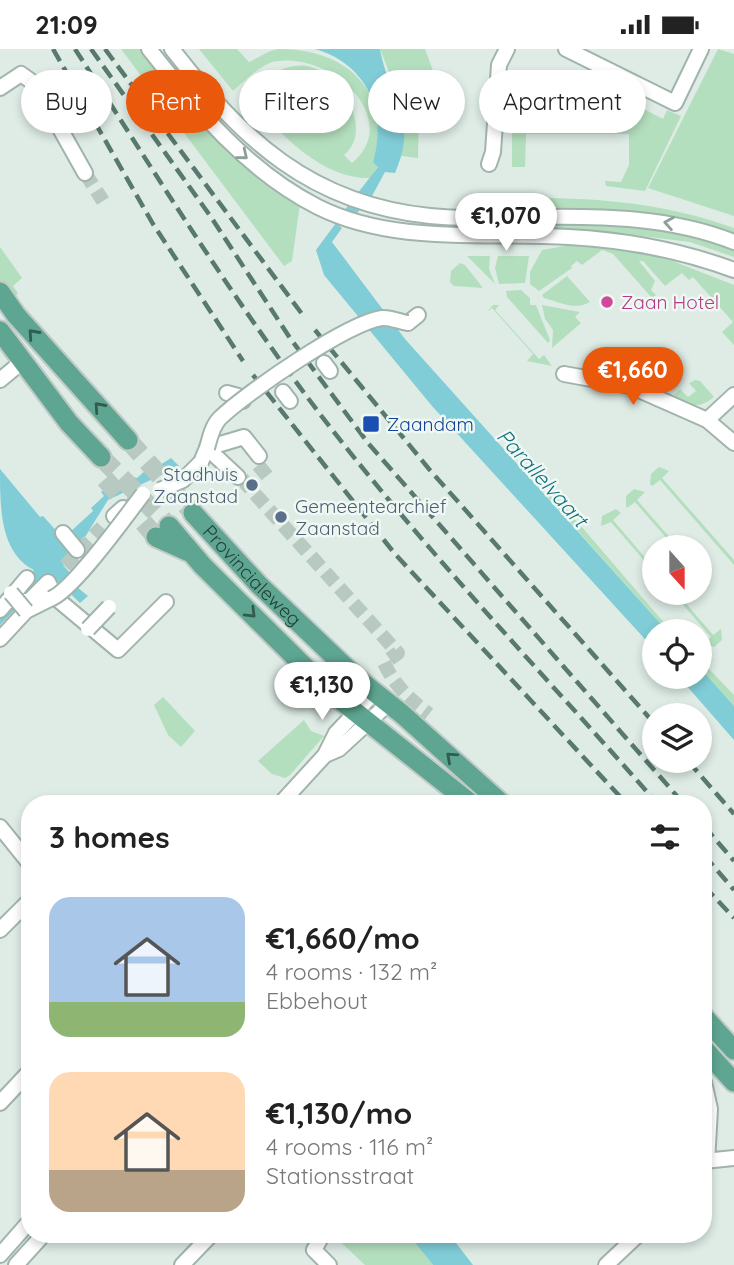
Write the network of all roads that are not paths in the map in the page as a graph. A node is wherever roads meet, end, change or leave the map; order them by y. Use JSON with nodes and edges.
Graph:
{"nodes":[{"id":1,"x":149,"y":49,"type":"edge"},
{"id":2,"x":172,"y":49,"type":"edge"},
{"id":3,"x":507,"y":49,"type":"edge"},
{"id":4,"x":566,"y":49,"type":"edge"},
{"id":5,"x":702,"y":49,"type":"edge"},
{"id":6,"x":0,"y":88,"type":"edge"},
{"id":7,"x":489,"y":164,"type":"dead end"},
{"id":8,"x":85,"y":173,"type":"tunnel mouth"},
{"id":9,"x":734,"y":242,"type":"edge"},
{"id":10,"x":731,"y":270,"type":"edge"},
{"id":11,"x":0,"y":292,"type":"edge"},
{"id":12,"x":413,"y":319,"type":"dead end"},
{"id":13,"x":0,"y":331,"type":"edge"},
{"id":14,"x":23,"y":361,"type":"junction"},
{"id":15,"x":564,"y":374,"type":"dead end"},
{"id":16,"x":0,"y":380,"type":"edge"},
{"id":17,"x":227,"y":393,"type":"dead end"},
{"id":18,"x":734,"y":395,"type":"edge"},
{"id":19,"x":243,"y":401,"type":"junction"},
{"id":20,"x":707,"y":420,"type":"junction"},
{"id":21,"x":128,"y":440,"type":"tunnel mouth"},
{"id":22,"x":734,"y":443,"type":"edge"},
{"id":23,"x":207,"y":448,"type":"junction"},
{"id":24,"x":259,"y":456,"type":"dead end"},
{"id":25,"x":98,"y":462,"type":"tunnel mouth"},
{"id":26,"x":238,"y":477,"type":"dead end"},
{"id":27,"x":193,"y":513,"type":"tunnel mouth"},
{"id":28,"x":163,"y":532,"type":"tunnel mouth"},
{"id":29,"x":63,"y":533,"type":"dead end"},
{"id":30,"x":77,"y":550,"type":"dead end"},
{"id":31,"x":27,"y":578,"type":"dead end"},
{"id":32,"x":6,"y":601,"type":"edge"},
{"id":33,"x":166,"y":602,"type":"dead end"},
{"id":34,"x":28,"y":606,"type":"junction"},
{"id":35,"x":109,"y":607,"type":"dead end"},
{"id":36,"x":88,"y":629,"type":"dead end"},
{"id":37,"x":0,"y":639,"type":"edge"},
{"id":38,"x":382,"y":697,"type":"junction"},
{"id":39,"x":361,"y":717,"type":"junction"},
{"id":40,"x":288,"y":795,"type":"edge"},
{"id":41,"x":460,"y":795,"type":"edge"},
{"id":42,"x":492,"y":795,"type":"edge"},
{"id":43,"x":0,"y":827,"type":"edge"},
{"id":44,"x":21,"y":853,"type":"edge"},
{"id":45,"x":21,"y":908,"type":"edge"},
{"id":46,"x":0,"y":930,"type":"edge"},
{"id":47,"x":712,"y":1026,"type":"edge"},
{"id":48,"x":734,"y":1050,"type":"edge"},
{"id":49,"x":712,"y":1058,"type":"edge"},
{"id":50,"x":21,"y":1081,"type":"edge"},
{"id":51,"x":734,"y":1082,"type":"edge"},
{"id":52,"x":0,"y":1103,"type":"edge"},
{"id":53,"x":734,"y":1158,"type":"edge"},
{"id":54,"x":712,"y":1160,"type":"edge"},
{"id":55,"x":21,"y":1231,"type":"edge"},
{"id":56,"x":36,"y":1243,"type":"edge"},
{"id":57,"x":203,"y":1243,"type":"edge"},
{"id":58,"x":318,"y":1243,"type":"edge"},
{"id":59,"x":629,"y":1243,"type":"edge"},
{"id":60,"x":0,"y":1255,"type":"edge"},
{"id":61,"x":16,"y":1265,"type":"edge"},
{"id":62,"x":182,"y":1265,"type":"edge"},
{"id":63,"x":329,"y":1265,"type":"edge"},
{"id":64,"x":606,"y":1265,"type":"edge"}],
"edges":[{"from":1,"to":10,"type":"street","one_way":true},
{"from":9,"to":2,"type":"street","one_way":true},
{"from":3,"to":7,"type":"street"},
{"from":4,"to":5,"type":"street"},
{"from":6,"to":8,"type":"street"},
{"from":21,"to":11,"type":"main road","one_way":true},
{"from":12,"to":19,"type":"street","bridge":true},
{"from":13,"to":14,"type":"main road"},
{"from":14,"to":16,"type":"street"},
{"from":14,"to":25,"type":"main road"},
{"from":15,"to":20,"type":"street"},
{"from":17,"to":19,"type":"street"},
{"from":18,"to":20,"type":"street"},
{"from":19,"to":23,"type":"street","bridge":true},
{"from":20,"to":22,"type":"street"},
{"from":23,"to":24,"type":"street"},
{"from":23,"to":26,"type":"street"},
{"from":23,"to":34,"type":"street","bridge":true},
{"from":27,"to":38,"type":"main road","name":"Provincialeweg"},
{"from":28,"to":39,"type":"main road","name":"Provincialeweg","one_way":true},
{"from":29,"to":30,"type":"street"},
{"from":31,"to":32,"type":"street"},
{"from":32,"to":34,"type":"street","bridge":true},
{"from":33,"to":34,"type":"street"},
{"from":34,"to":37,"type":"street"},
{"from":35,"to":36,"type":"street","bridge":true},
{"from":38,"to":39,"type":"street"},
{"from":42,"to":38,"type":"main road","name":"Provincialeweg","one_way":true},
{"from":39,"to":40,"type":"street"},
{"from":39,"to":41,"type":"main road","name":"Provincialeweg"},
{"from":43,"to":44,"type":"street"},
{"from":45,"to":46,"type":"street"},
{"from":47,"to":48,"type":"main road"},
{"from":49,"to":51,"type":"main road"},
{"from":50,"to":52,"type":"street"},
{"from":53,"to":54,"type":"street"},
{"from":55,"to":60,"type":"street"},
{"from":56,"to":61,"type":"street"},
{"from":57,"to":62,"type":"street"},
{"from":58,"to":63,"type":"street"},
{"from":59,"to":64,"type":"street"}]}
